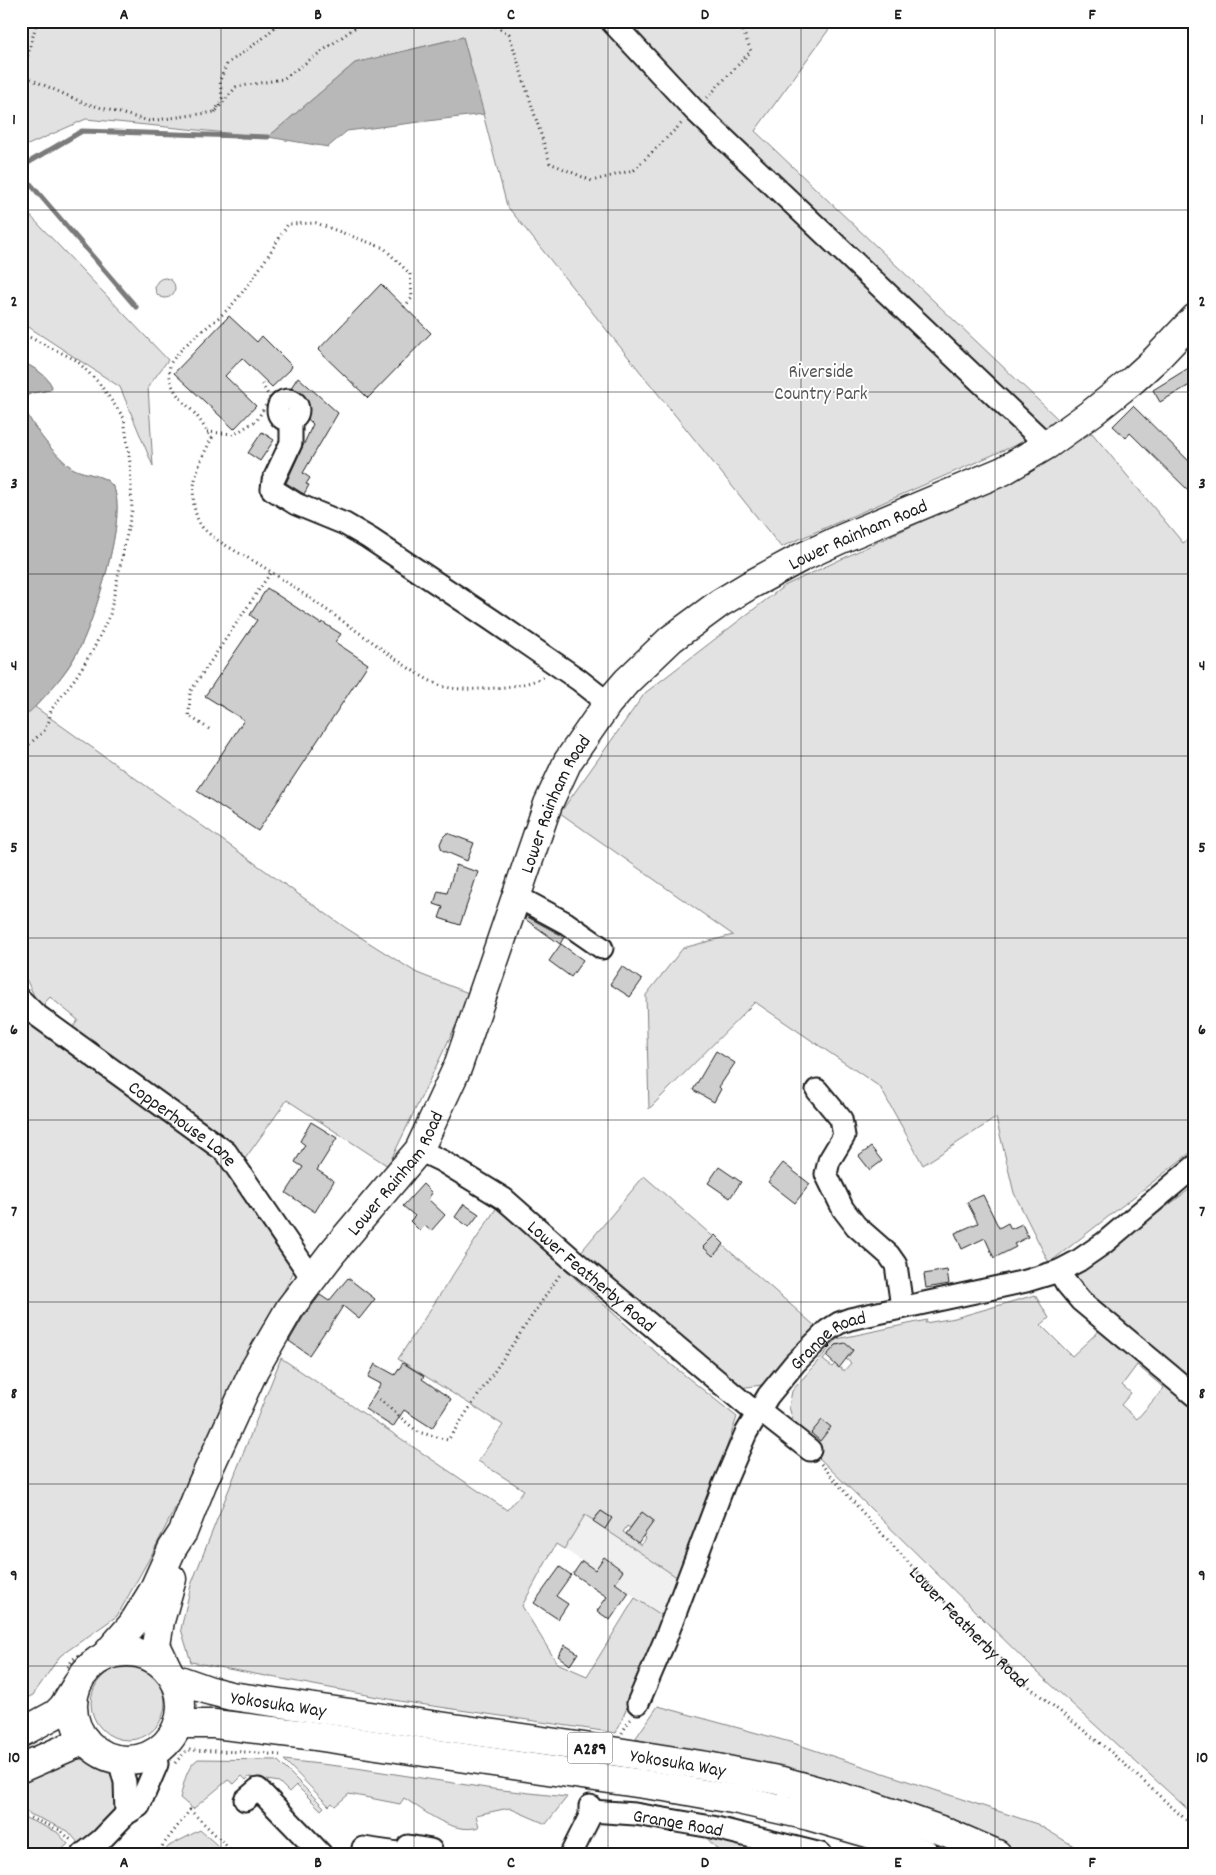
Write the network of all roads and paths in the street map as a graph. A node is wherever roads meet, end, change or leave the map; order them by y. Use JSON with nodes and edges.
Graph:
{"nodes":[{"id":1,"x":37,"y":21,"type":"edge"},
{"id":2,"x":282,"y":21,"type":"edge"},
{"id":3,"x":373,"y":21,"type":"edge"},
{"id":4,"x":487,"y":21,"type":"edge"},
{"id":5,"x":738,"y":21,"type":"edge"},
{"id":6,"x":612,"y":22,"type":"edge"},
{"id":7,"x":21,"y":78,"type":"edge"},
{"id":8,"x":695,"y":111,"type":"junction"},
{"id":9,"x":215,"y":112,"type":"junction"},
{"id":10,"x":404,"y":307,"type":"dead end"},
{"id":11,"x":1194,"y":320,"type":"edge"},
{"id":12,"x":21,"y":333,"type":"edge"},
{"id":13,"x":262,"y":384,"type":"dead end"},
{"id":14,"x":291,"y":420,"type":"dead end"},
{"id":15,"x":206,"y":432,"type":"junction"},
{"id":16,"x":1047,"y":445,"type":"junction"},
{"id":17,"x":271,"y":572,"type":"junction"},
{"id":18,"x":558,"y":666,"type":"junction"},
{"id":19,"x":608,"y":703,"type":"junction"},
{"id":20,"x":209,"y":729,"type":"dead end"},
{"id":21,"x":21,"y":755,"type":"edge"},
{"id":22,"x":516,"y":896,"type":"junction"},
{"id":23,"x":602,"y":948,"type":"dead end"},
{"id":24,"x":21,"y":1000,"type":"edge"},
{"id":25,"x":817,"y":1090,"type":"dead end"},
{"id":26,"x":419,"y":1150,"type":"junction"},
{"id":27,"x":1195,"y":1166,"type":"edge"},
{"id":28,"x":572,"y":1258,"type":"junction"},
{"id":29,"x":1059,"y":1271,"type":"junction"},
{"id":30,"x":312,"y":1278,"type":"junction"},
{"id":31,"x":902,"y":1307,"type":"junction"},
{"id":32,"x":1195,"y":1396,"type":"edge"},
{"id":33,"x":379,"y":1399,"type":"dead end"},
{"id":34,"x":758,"y":1412,"type":"junction"},
{"id":35,"x":810,"y":1450,"type":"joint"},
{"id":36,"x":183,"y":1532,"type":"junction"},
{"id":37,"x":104,"y":1657,"type":"junction"},
{"id":38,"x":171,"y":1674,"type":"junction"},
{"id":39,"x":76,"y":1686,"type":"junction"},
{"id":40,"x":638,"y":1703,"type":"joint"},
{"id":41,"x":178,"y":1724,"type":"junction"},
{"id":42,"x":21,"y":1733,"type":"edge"},
{"id":43,"x":85,"y":1740,"type":"junction"},
{"id":44,"x":612,"y":1751,"type":"junction"},
{"id":45,"x":155,"y":1752,"type":"junction"},
{"id":46,"x":119,"y":1760,"type":"junction"},
{"id":47,"x":21,"y":1768,"type":"edge"},
{"id":48,"x":245,"y":1800,"type":"dead end"},
{"id":49,"x":21,"y":1814,"type":"edge"},
{"id":50,"x":126,"y":1814,"type":"junction"},
{"id":51,"x":1195,"y":1828,"type":"edge"},
{"id":52,"x":365,"y":1846,"type":"edge"},
{"id":53,"x":76,"y":1850,"type":"edge"},
{"id":54,"x":431,"y":1850,"type":"dead end"},
{"id":55,"x":157,"y":1854,"type":"edge"},
{"id":56,"x":235,"y":1854,"type":"edge"},
{"id":57,"x":321,"y":1854,"type":"edge"},
{"id":58,"x":572,"y":1854,"type":"edge"},
{"id":59,"x":821,"y":1854,"type":"edge"},
{"id":60,"x":924,"y":1854,"type":"edge"},
{"id":61,"x":997,"y":1854,"type":"edge"}],
"edges":[{"from":1,"to":7,"type":"path"},
{"from":2,"to":9,"type":"path"},
{"from":3,"to":9,"type":"path"},
{"from":4,"to":8,"type":"path"},
{"from":5,"to":8,"type":"path"},
{"from":6,"to":8,"type":"street"},
{"from":7,"to":9,"type":"path"},
{"from":8,"to":16,"type":"street"},
{"from":10,"to":15,"type":"path"},
{"from":11,"to":16,"type":"main road","name":"Lower Rainham Road"},
{"from":12,"to":21,"type":"path"},
{"from":13,"to":15,"type":"path"},
{"from":14,"to":18,"type":"street"},
{"from":15,"to":17,"type":"path"},
{"from":16,"to":19,"type":"main road","name":"Lower Rainham Road"},
{"from":17,"to":18,"type":"path"},
{"from":17,"to":20,"type":"path"},
{"from":18,"to":19,"type":"street"},
{"from":19,"to":22,"type":"main road","name":"Lower Rainham Road"},
{"from":22,"to":23,"type":"street"},
{"from":22,"to":26,"type":"main road","name":"Lower Rainham Road"},
{"from":24,"to":30,"type":"street","name":"Copperhouse Lane"},
{"from":25,"to":31,"type":"street"},
{"from":26,"to":28,"type":"street","name":"Lower Featherby Road"},
{"from":26,"to":30,"type":"main road","name":"Lower Rainham Road"},
{"from":27,"to":29,"type":"street","name":"Grange Road"},
{"from":28,"to":33,"type":"path"},
{"from":28,"to":34,"type":"street","name":"Lower Featherby Road"},
{"from":29,"to":31,"type":"street","name":"Grange Road"},
{"from":29,"to":32,"type":"street"},
{"from":30,"to":36,"type":"main road","name":"Lower Rainham Road"},
{"from":31,"to":34,"type":"street","name":"Grange Road"},
{"from":34,"to":35,"type":"street","name":"Lower Featherby Road"},
{"from":34,"to":40,"type":"street","name":"Grange Road"},
{"from":35,"to":51,"type":"path","name":"Lower Featherby Road"},
{"from":36,"to":37,"type":"main road","name":"Lower Rainham Road"},
{"from":36,"to":38,"type":"main road","name":"Lower Rainham Road"},
{"from":37,"to":38,"type":"main road"},
{"from":37,"to":39,"type":"main road"},
{"from":38,"to":41,"type":"main road"},
{"from":38,"to":44,"type":"main road","name":"Yokosuka Way","number":"A289"},
{"from":39,"to":42,"type":"main road"},
{"from":39,"to":43,"type":"main road"},
{"from":40,"to":44,"type":"path"},
{"from":41,"to":45,"type":"main road"},
{"from":41,"to":60,"type":"main road","name":"Yokosuka Way","number":"A289"},
{"from":43,"to":46,"type":"main road"},
{"from":43,"to":47,"type":"main road"},
{"from":44,"to":61,"type":"main road","name":"Yokosuka Way","number":"A289"},
{"from":45,"to":46,"type":"main road"},
{"from":45,"to":50,"type":"street"},
{"from":46,"to":50,"type":"street"},
{"from":48,"to":57,"type":"street"},
{"from":49,"to":53,"type":"path"},
{"from":50,"to":53,"type":"street"},
{"from":52,"to":54,"type":"street"},
{"from":55,"to":56,"type":"path"},
{"from":58,"to":59,"type":"street","name":"Grange Road"}]}
